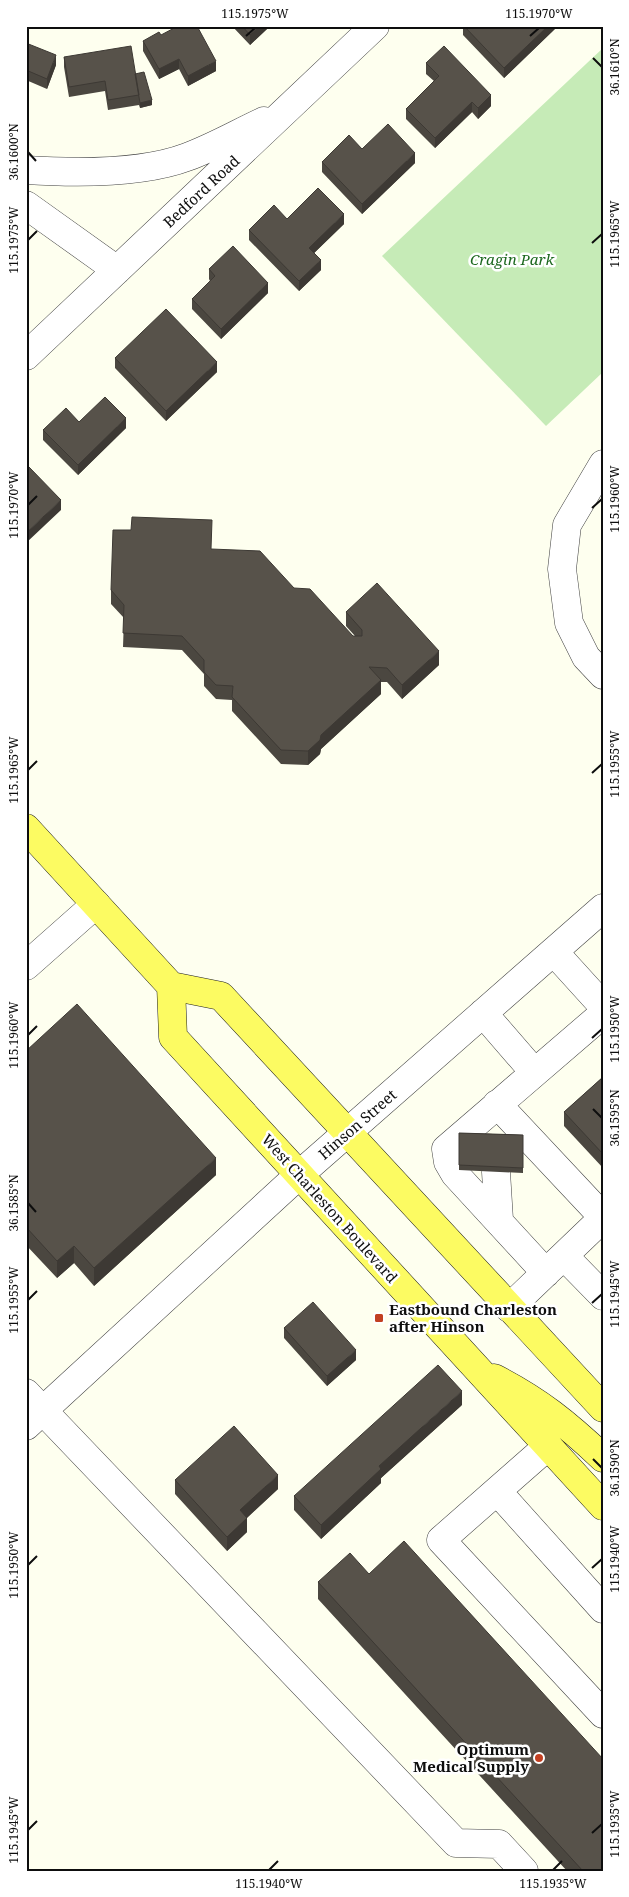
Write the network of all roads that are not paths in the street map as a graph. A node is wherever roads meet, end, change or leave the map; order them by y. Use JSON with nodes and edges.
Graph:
{"nodes":[{"id":1,"x":375,"y":26,"type":"edge"},
{"id":2,"x":288,"y":110,"type":"junction"},
{"id":3,"x":26,"y":170,"type":"edge"},
{"id":4,"x":26,"y":206,"type":"edge"},
{"id":5,"x":117,"y":270,"type":"junction"},
{"id":6,"x":26,"y":356,"type":"edge"},
{"id":7,"x":603,"y":464,"type":"edge"},
{"id":8,"x":603,"y":675,"type":"edge"},
{"id":9,"x":26,"y":828,"type":"edge"},
{"id":10,"x":96,"y":904,"type":"junction"},
{"id":11,"x":603,"y":908,"type":"edge"},
{"id":12,"x":554,"y":952,"type":"junction"},
{"id":13,"x":26,"y":966,"type":"edge"},
{"id":14,"x":171,"y":986,"type":"junction"},
{"id":15,"x":603,"y":1006,"type":"edge"},
{"id":16,"x":483,"y":1013,"type":"junction"},
{"id":17,"x":603,"y":1014,"type":"edge"},
{"id":18,"x":534,"y":1072,"type":"junction"},
{"id":19,"x":490,"y":1121,"type":"junction"},
{"id":20,"x":348,"y":1132,"type":"junction"},
{"id":21,"x":496,"y":1172,"type":"edge"},
{"id":22,"x":300,"y":1174,"type":"junction"},
{"id":23,"x":603,"y":1218,"type":"edge"},
{"id":24,"x":499,"y":1220,"type":"junction"},
{"id":25,"x":555,"y":1264,"type":"junction"},
{"id":26,"x":603,"y":1296,"type":"edge"},
{"id":27,"x":509,"y":1308,"type":"junction"},
{"id":28,"x":478,"y":1369,"type":"junction"},
{"id":29,"x":599,"y":1399,"type":"edge"},
{"id":30,"x":32,"y":1409,"type":"edge"},
{"id":31,"x":548,"y":1446,"type":"junction"},
{"id":32,"x":603,"y":1458,"type":"edge"},
{"id":33,"x":497,"y":1491,"type":"junction"},
{"id":34,"x":603,"y":1506,"type":"edge"},
{"id":35,"x":603,"y":1609,"type":"edge"},
{"id":36,"x":603,"y":1714,"type":"edge"},
{"id":37,"x":524,"y":1871,"type":"edge"}],
"edges":[{"from":1,"to":2,"type":"street","name":"Bedford Road"},
{"from":2,"to":3,"type":"street"},
{"from":2,"to":5,"type":"street","name":"Bedford Road"},
{"from":4,"to":5,"type":"street"},
{"from":5,"to":6,"type":"street","name":"Bedford Road"},
{"from":7,"to":8,"type":"street"},
{"from":9,"to":10,"type":"main road"},
{"from":10,"to":13,"type":"street"},
{"from":10,"to":14,"type":"main road"},
{"from":11,"to":12,"type":"street","name":"Hinson Street"},
{"from":12,"to":15,"type":"street"},
{"from":12,"to":16,"type":"street","name":"Hinson Street"},
{"from":14,"to":20,"type":"main road"},
{"from":14,"to":22,"type":"main road","name":"West Charleston Boulevard"},
{"from":16,"to":18,"type":"street"},
{"from":16,"to":20,"type":"street","name":"Hinson Street"},
{"from":17,"to":18,"type":"street"},
{"from":18,"to":19,"type":"street"},
{"from":19,"to":23,"type":"street"},
{"from":19,"to":24,"type":"street"},
{"from":20,"to":22,"type":"street","name":"Hinson Street"},
{"from":20,"to":27,"type":"main road"},
{"from":21,"to":24,"type":"street"},
{"from":22,"to":28,"type":"main road","name":"West Charleston Boulevard"},
{"from":22,"to":30,"type":"street","name":"Hinson Street"},
{"from":23,"to":25,"type":"street"},
{"from":24,"to":25,"type":"street"},
{"from":25,"to":26,"type":"street"},
{"from":25,"to":27,"type":"street"},
{"from":27,"to":29,"type":"main road"},
{"from":28,"to":31,"type":"main road","name":"West Charleston Boulevard"},
{"from":28,"to":32,"type":"main road"},
{"from":30,"to":37,"type":"street"},
{"from":31,"to":33,"type":"street"},
{"from":31,"to":34,"type":"main road","name":"West Charleston Boulevard"},
{"from":33,"to":35,"type":"street"},
{"from":33,"to":36,"type":"street"}]}
